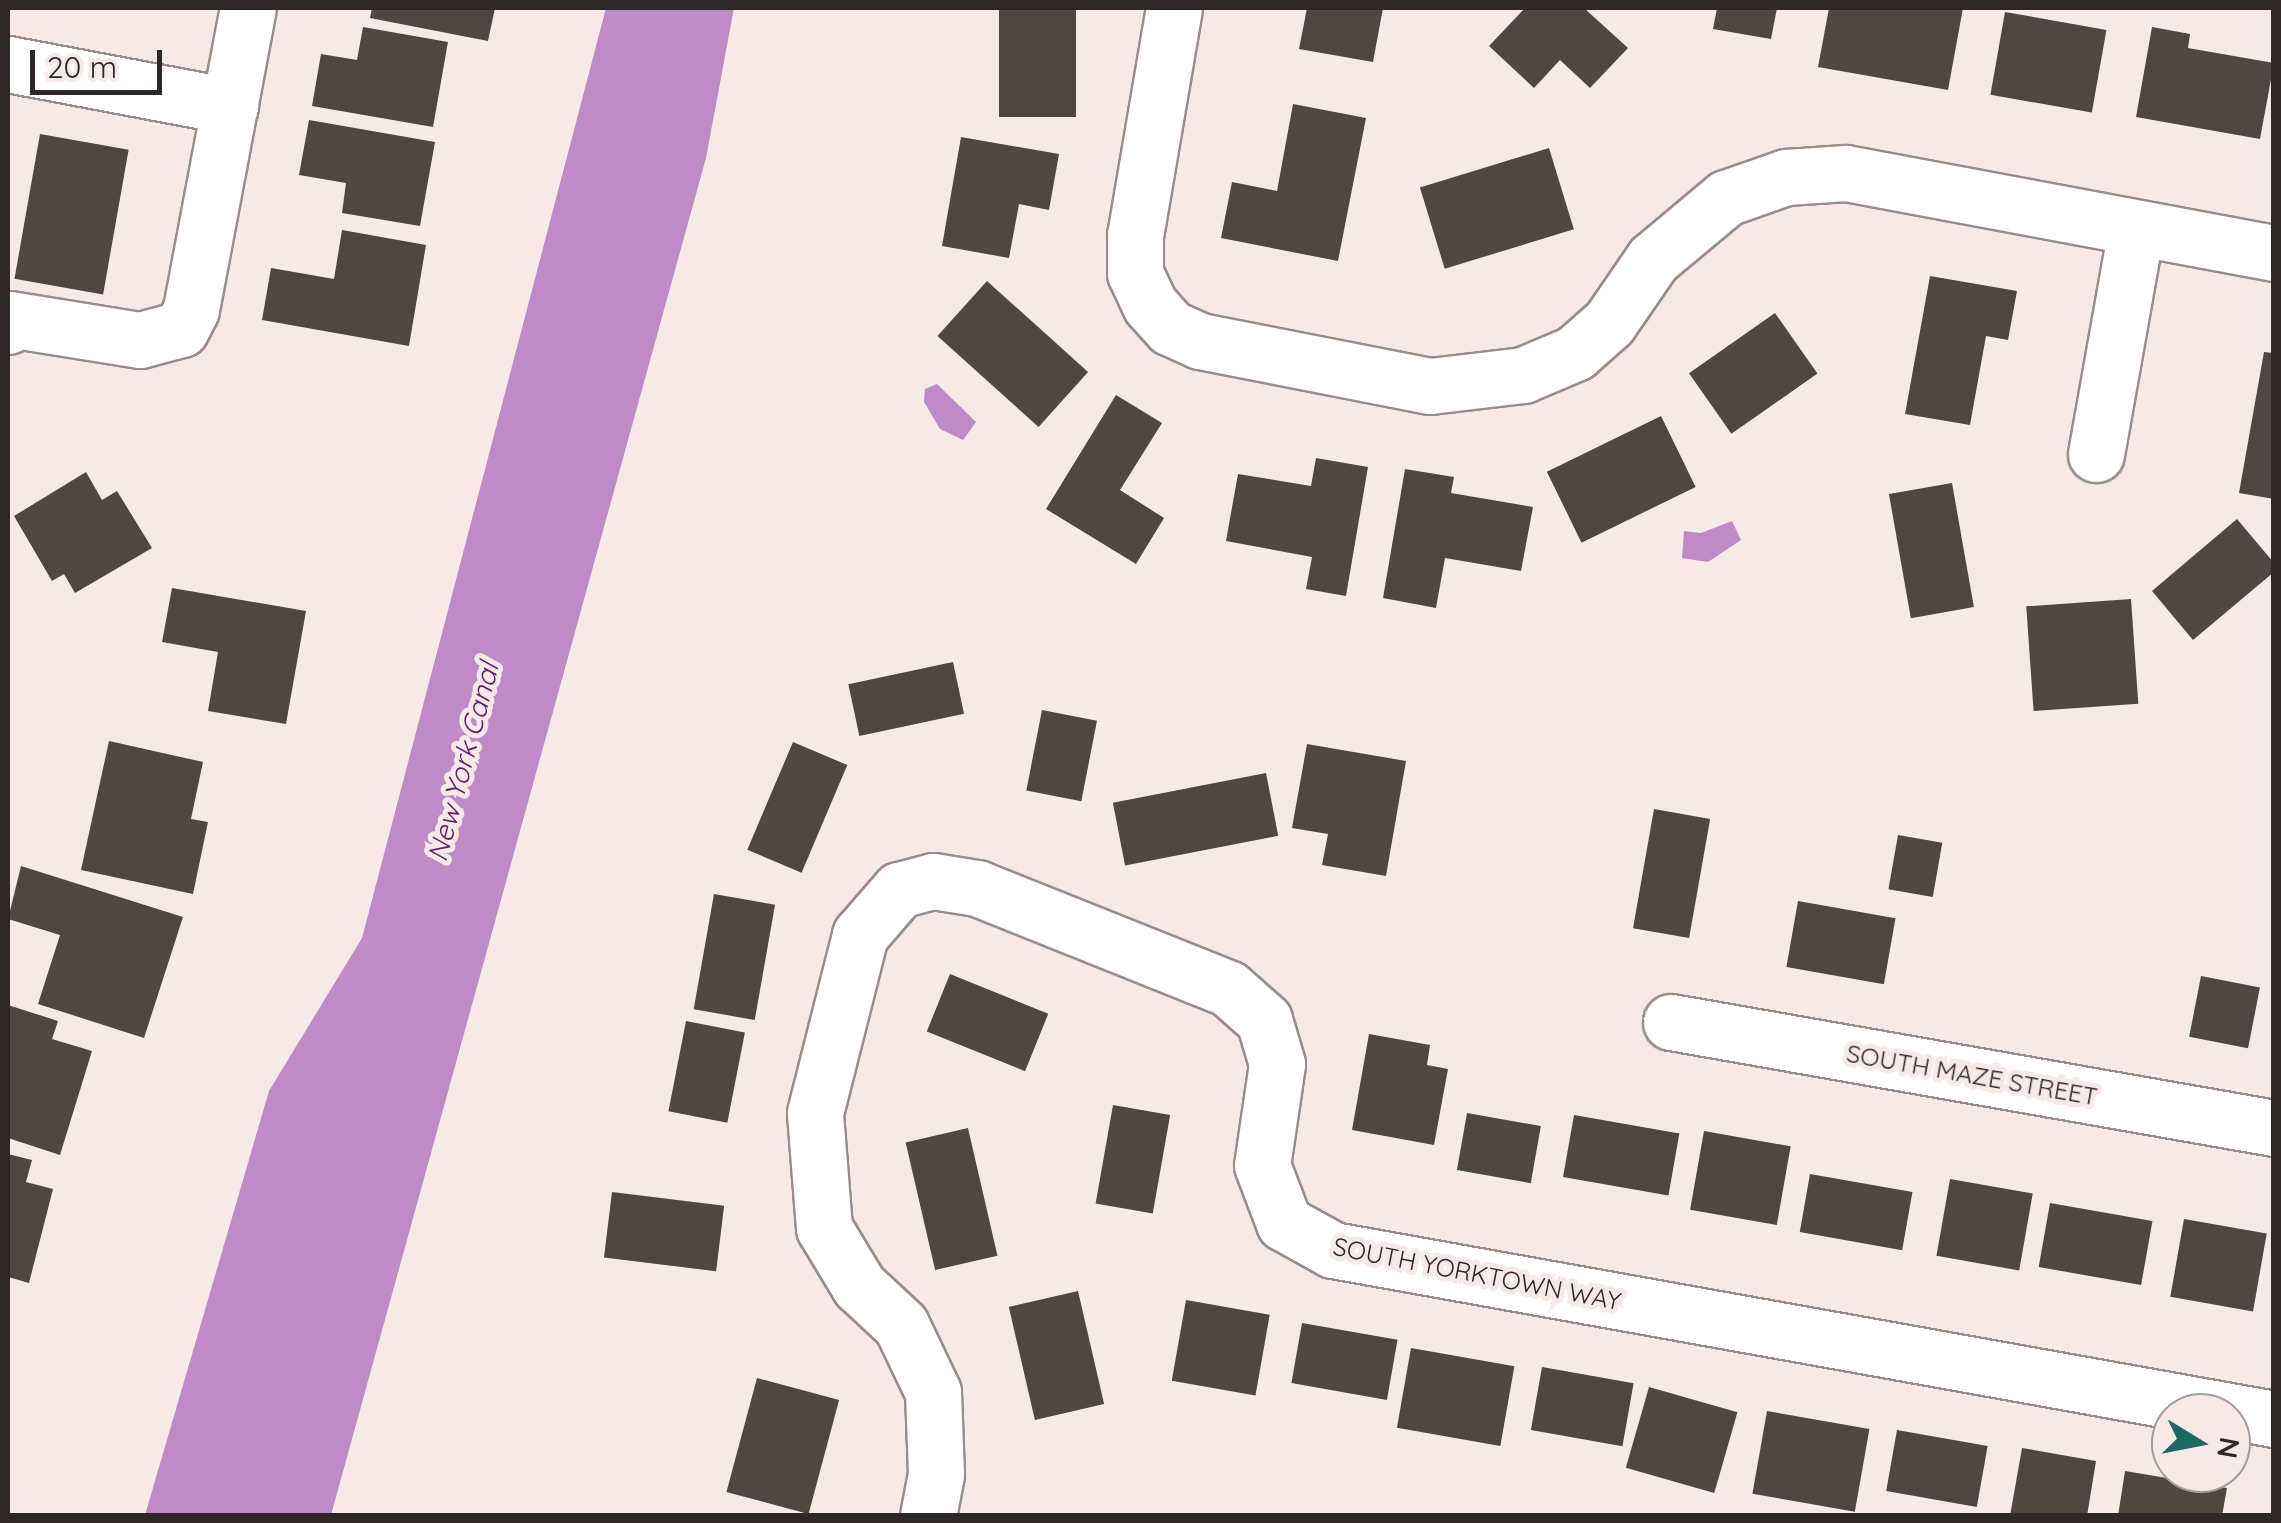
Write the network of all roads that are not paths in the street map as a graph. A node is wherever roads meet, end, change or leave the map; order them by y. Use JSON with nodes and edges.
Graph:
{"nodes":[{"id":1,"x":248,"y":8,"type":"edge"},
{"id":2,"x":1174,"y":8,"type":"edge"},
{"id":3,"x":8,"y":64,"type":"edge"},
{"id":4,"x":230,"y":106,"type":"junction"},
{"id":5,"x":2136,"y":230,"type":"junction"},
{"id":6,"x":2274,"y":253,"type":"edge"},
{"id":7,"x":8,"y":326,"type":"edge"},
{"id":8,"x":2096,"y":454,"type":"dead end"},
{"id":9,"x":1671,"y":1022,"type":"dead end"},
{"id":10,"x":2274,"y":1128,"type":"edge"},
{"id":11,"x":2274,"y":1419,"type":"edge"},
{"id":12,"x":928,"y":1516,"type":"edge"}],
"edges":[{"from":1,"to":4,"type":"street"},
{"from":2,"to":5,"type":"street"},
{"from":3,"to":4,"type":"street"},
{"from":4,"to":7,"type":"street"},
{"from":5,"to":6,"type":"street"},
{"from":5,"to":8,"type":"street"},
{"from":9,"to":10,"type":"street","name":"SOUTH MAZE STREET"},
{"from":11,"to":12,"type":"street","name":"SOUTH YORKTOWN WAY"}]}
